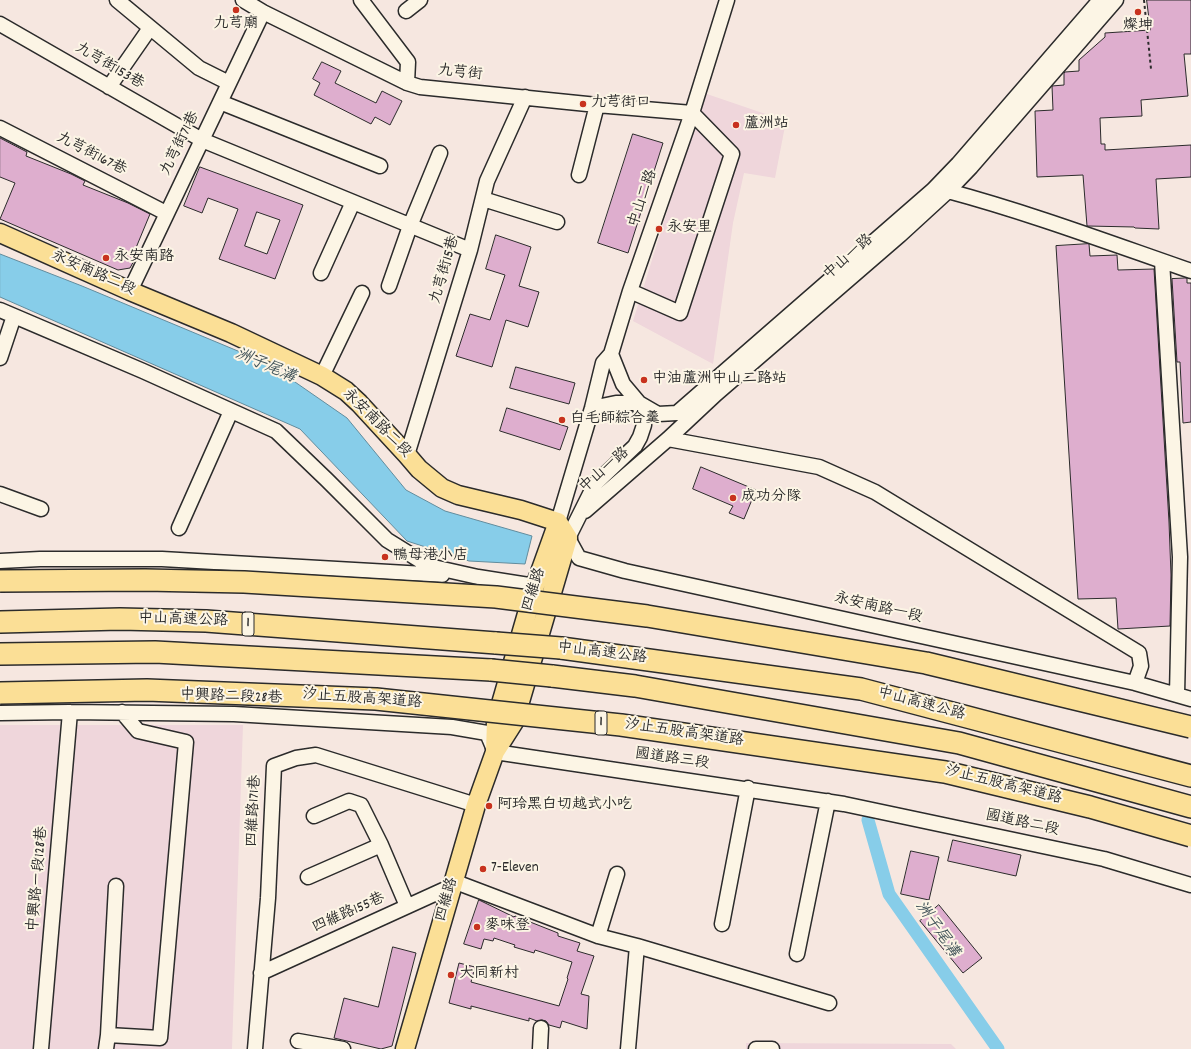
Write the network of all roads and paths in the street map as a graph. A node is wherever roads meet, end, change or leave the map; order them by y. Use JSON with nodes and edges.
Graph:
{"nodes":[{"id":1,"x":117,"y":0,"type":"edge"},
{"id":2,"x":243,"y":0,"type":"edge"},
{"id":3,"x":361,"y":0,"type":"edge"},
{"id":4,"x":420,"y":0,"type":"edge"},
{"id":5,"x":727,"y":0,"type":"edge"},
{"id":6,"x":1100,"y":0,"type":"edge"},
{"id":7,"x":1116,"y":0,"type":"edge"},
{"id":8,"x":1144,"y":0,"type":"edge"},
{"id":9,"x":406,"y":11,"type":"dead end"},
{"id":10,"x":263,"y":12,"type":"junction"},
{"id":11,"x":0,"y":24,"type":"edge"},
{"id":12,"x":150,"y":28,"type":"junction"},
{"id":13,"x":1151,"y":69,"type":"dead end"},
{"id":14,"x":229,"y":83,"type":"junction"},
{"id":15,"x":407,"y":83,"type":"junction"},
{"id":16,"x":109,"y":87,"type":"junction"},
{"id":17,"x":525,"y":98,"type":"junction"},
{"id":18,"x":220,"y":102,"type":"junction"},
{"id":19,"x":597,"y":105,"type":"junction"},
{"id":20,"x":692,"y":113,"type":"junction"},
{"id":21,"x":0,"y":128,"type":"edge"},
{"id":22,"x":202,"y":140,"type":"junction"},
{"id":23,"x":440,"y":153,"type":"dead end"},
{"id":24,"x":380,"y":166,"type":"dead end"},
{"id":25,"x":578,"y":175,"type":"dead end"},
{"id":26,"x":948,"y":191,"type":"junction"},
{"id":27,"x":483,"y":199,"type":"junction"},
{"id":28,"x":354,"y":202,"type":"junction"},
{"id":29,"x":166,"y":213,"type":"junction"},
{"id":30,"x":557,"y":222,"type":"dead end"},
{"id":31,"x":410,"y":226,"type":"junction"},
{"id":32,"x":0,"y":234,"type":"edge"},
{"id":33,"x":470,"y":250,"type":"junction"},
{"id":34,"x":1162,"y":261,"type":"junction"},
{"id":35,"x":1191,"y":271,"type":"edge"},
{"id":36,"x":321,"y":273,"type":"dead end"},
{"id":37,"x":389,"y":286,"type":"dead end"},
{"id":38,"x":130,"y":291,"type":"junction"},
{"id":39,"x":630,"y":291,"type":"junction"},
{"id":40,"x":362,"y":293,"type":"dead end"},
{"id":41,"x":0,"y":310,"type":"edge"},
{"id":42,"x":14,"y":316,"type":"junction"},
{"id":43,"x":611,"y":354,"type":"junction"},
{"id":44,"x":0,"y":358,"type":"edge"},
{"id":45,"x":322,"y":376,"type":"junction"},
{"id":46,"x":639,"y":403,"type":"junction"},
{"id":47,"x":592,"y":408,"type":"junction"},
{"id":48,"x":231,"y":411,"type":"junction"},
{"id":49,"x":668,"y":439,"type":"junction"},
{"id":50,"x":408,"y":454,"type":"junction"},
{"id":51,"x":0,"y":494,"type":"edge"},
{"id":52,"x":41,"y":509,"type":"dead end"},
{"id":53,"x":578,"y":516,"type":"junction"},
{"id":54,"x":558,"y":522,"type":"junction"},
{"id":55,"x":180,"y":528,"type":"dead end"},
{"id":56,"x":568,"y":538,"type":"junction"},
{"id":57,"x":0,"y":561,"type":"edge"},
{"id":58,"x":478,"y":577,"type":"junction"},
{"id":59,"x":0,"y":581,"type":"edge"},
{"id":60,"x":535,"y":586,"type":"junction"},
{"id":61,"x":0,"y":622,"type":"edge"},
{"id":62,"x":0,"y":654,"type":"edge"},
{"id":63,"x":1135,"y":683,"type":"junction"},
{"id":64,"x":0,"y":693,"type":"edge"},
{"id":65,"x":1177,"y":694,"type":"junction"},
{"id":66,"x":1191,"y":699,"type":"edge"},
{"id":67,"x":70,"y":712,"type":"junction"},
{"id":68,"x":122,"y":712,"type":"junction"},
{"id":69,"x":0,"y":713,"type":"edge"},
{"id":70,"x":1191,"y":727,"type":"edge"},
{"id":71,"x":495,"y":752,"type":"junction"},
{"id":72,"x":1191,"y":776,"type":"edge"},
{"id":73,"x":748,"y":788,"type":"junction"},
{"id":74,"x":828,"y":801,"type":"junction"},
{"id":75,"x":844,"y":804,"type":"joint"},
{"id":76,"x":476,"y":805,"type":"junction"},
{"id":77,"x":1191,"y":807,"type":"edge"},
{"id":78,"x":314,"y":816,"type":"dead end"},
{"id":79,"x":1191,"y":836,"type":"edge"},
{"id":80,"x":381,"y":845,"type":"junction"},
{"id":81,"x":617,"y":874,"type":"dead end"},
{"id":82,"x":308,"y":877,"type":"dead end"},
{"id":83,"x":453,"y":884,"type":"junction"},
{"id":84,"x":1191,"y":885,"type":"edge"},
{"id":85,"x":116,"y":886,"type":"dead end"},
{"id":86,"x":407,"y":906,"type":"junction"},
{"id":87,"x":722,"y":924,"type":"dead end"},
{"id":88,"x":598,"y":936,"type":"junction"},
{"id":89,"x":637,"y":946,"type":"junction"},
{"id":90,"x":797,"y":954,"type":"dead end"},
{"id":91,"x":262,"y":973,"type":"junction"},
{"id":92,"x":829,"y":1003,"type":"dead end"},
{"id":93,"x":541,"y":1028,"type":"dead end"},
{"id":94,"x":298,"y":1041,"type":"dead end"},
{"id":95,"x":107,"y":1042,"type":"edge"},
{"id":96,"x":41,"y":1049,"type":"edge"},
{"id":97,"x":255,"y":1049,"type":"edge"},
{"id":98,"x":343,"y":1049,"type":"edge"},
{"id":99,"x":405,"y":1049,"type":"edge"},
{"id":100,"x":540,"y":1049,"type":"edge"},
{"id":101,"x":628,"y":1049,"type":"edge"},
{"id":102,"x":756,"y":1049,"type":"edge"},
{"id":103,"x":772,"y":1049,"type":"edge"}],
"edges":[{"from":1,"to":12,"type":"street"},
{"from":2,"to":10,"type":"street","name":"九芎街"},
{"from":3,"to":15,"type":"street"},
{"from":4,"to":9,"type":"street"},
{"from":5,"to":20,"type":"street","name":"中山二路"},
{"from":6,"to":46,"type":"street","name":"中山一路"},
{"from":7,"to":26,"type":"street","name":"中山一路"},
{"from":8,"to":13,"type":"path"},
{"from":10,"to":14,"type":"street","name":"九芎街71巷"},
{"from":10,"to":15,"type":"street","name":"九芎街"},
{"from":11,"to":16,"type":"street","name":"九芎街153巷"},
{"from":12,"to":14,"type":"street"},
{"from":12,"to":16,"type":"street"},
{"from":14,"to":18,"type":"street","name":"九芎街71巷"},
{"from":15,"to":17,"type":"street","name":"九芎街"},
{"from":16,"to":22,"type":"street","name":"九芎街153巷"},
{"from":17,"to":19,"type":"street","name":"九芎街"},
{"from":17,"to":27,"type":"street","name":"九芎街15巷"},
{"from":18,"to":22,"type":"street","name":"九芎街71巷"},
{"from":18,"to":24,"type":"street"},
{"from":19,"to":20,"type":"street","name":"九芎街"},
{"from":19,"to":25,"type":"street"},
{"from":20,"to":39,"type":"street","name":"中山二路"},
{"from":20,"to":39,"type":"street"},
{"from":21,"to":29,"type":"street","name":"九芎街167巷"},
{"from":22,"to":28,"type":"street","name":"九芎街153巷"},
{"from":22,"to":29,"type":"street","name":"九芎街71巷"},
{"from":23,"to":31,"type":"street"},
{"from":26,"to":34,"type":"street"},
{"from":26,"to":49,"type":"street","name":"中山一路"},
{"from":27,"to":30,"type":"street"},
{"from":27,"to":33,"type":"street","name":"九芎街15巷"},
{"from":28,"to":31,"type":"street","name":"九芎街153巷"},
{"from":28,"to":36,"type":"street"},
{"from":29,"to":38,"type":"street","name":"九芎街71巷"},
{"from":31,"to":33,"type":"street","name":"九芎街153巷"},
{"from":31,"to":37,"type":"street"},
{"from":32,"to":38,"type":"main road","name":"永安南路二段"},
{"from":33,"to":50,"type":"street","name":"九芎街15巷"},
{"from":34,"to":35,"type":"street"},
{"from":34,"to":65,"type":"street"},
{"from":38,"to":45,"type":"main road","name":"永安南路二段"},
{"from":39,"to":43,"type":"street","name":"中山二路"},
{"from":40,"to":45,"type":"street"},
{"from":41,"to":42,"type":"street"},
{"from":42,"to":44,"type":"street"},
{"from":42,"to":48,"type":"street"},
{"from":43,"to":46,"type":"street","name":"中山一路"},
{"from":43,"to":47,"type":"street","name":"中山二路"},
{"from":45,"to":50,"type":"main road","name":"永安南路二段"},
{"from":46,"to":47,"type":"street"},
{"from":46,"to":53,"type":"street","name":"中山一路"},
{"from":47,"to":54,"type":"street","name":"中山二路"},
{"from":48,"to":55,"type":"street"},
{"from":48,"to":58,"type":"street"},
{"from":49,"to":53,"type":"street","name":"中山一路"},
{"from":49,"to":63,"type":"street"},
{"from":50,"to":54,"type":"main road","name":"永安南路二段"},
{"from":51,"to":52,"type":"street"},
{"from":53,"to":56,"type":"street","name":"中山一路"},
{"from":54,"to":56,"type":"main road"},
{"from":54,"to":60,"type":"main road","name":"四維路"},
{"from":56,"to":63,"type":"street","name":"永安南路一段"},
{"from":56,"to":71,"type":"main road","name":"四維路"},
{"from":57,"to":58,"type":"street"},
{"from":58,"to":60,"type":"street"},
{"from":59,"to":70,"type":"highway","bridge":true},
{"from":60,"to":71,"type":"main road","name":"四維路"},
{"from":61,"to":72,"type":"highway","name":"中山高速公路","number":"1","bridge":true},
{"from":62,"to":77,"type":"highway","name":"中山高速公路","number":"1","bridge":true},
{"from":63,"to":65,"type":"street","name":"永安南路一段"},
{"from":64,"to":79,"type":"highway","name":"汐止五股高架道路","number":"1","bridge":true},
{"from":65,"to":66,"type":"street","name":"永安南路一段"},
{"from":67,"to":68,"type":"street","name":"中興路二段28巷"},
{"from":67,"to":69,"type":"street","name":"中興路二段28巷"},
{"from":67,"to":96,"type":"street","name":"中興路ㄧ段128巷"},
{"from":68,"to":71,"type":"street","name":"中興路二段28巷"},
{"from":68,"to":95,"type":"street"},
{"from":71,"to":73,"type":"street","name":"國道路三段"},
{"from":71,"to":76,"type":"main road","name":"四維路"},
{"from":73,"to":74,"type":"street","name":"國道路三段"},
{"from":73,"to":87,"type":"street"},
{"from":74,"to":75,"type":"street","name":"國道路三段"},
{"from":74,"to":90,"type":"street"},
{"from":75,"to":84,"type":"street","name":"國道路二段"},
{"from":76,"to":83,"type":"main road","name":"四維路"},
{"from":76,"to":91,"type":"street","name":"四維路171巷"},
{"from":78,"to":80,"type":"street"},
{"from":80,"to":82,"type":"street"},
{"from":80,"to":86,"type":"street"},
{"from":81,"to":88,"type":"street"},
{"from":83,"to":86,"type":"street","name":"四維路155巷"},
{"from":83,"to":88,"type":"street"},
{"from":83,"to":99,"type":"main road","name":"四維路"},
{"from":85,"to":95,"type":"street"},
{"from":86,"to":91,"type":"street","name":"四維路155巷"},
{"from":88,"to":89,"type":"street"},
{"from":89,"to":92,"type":"street"},
{"from":89,"to":101,"type":"street"},
{"from":91,"to":97,"type":"street"},
{"from":93,"to":100,"type":"street"},
{"from":94,"to":98,"type":"street"},
{"from":102,"to":103,"type":"street"}]}
